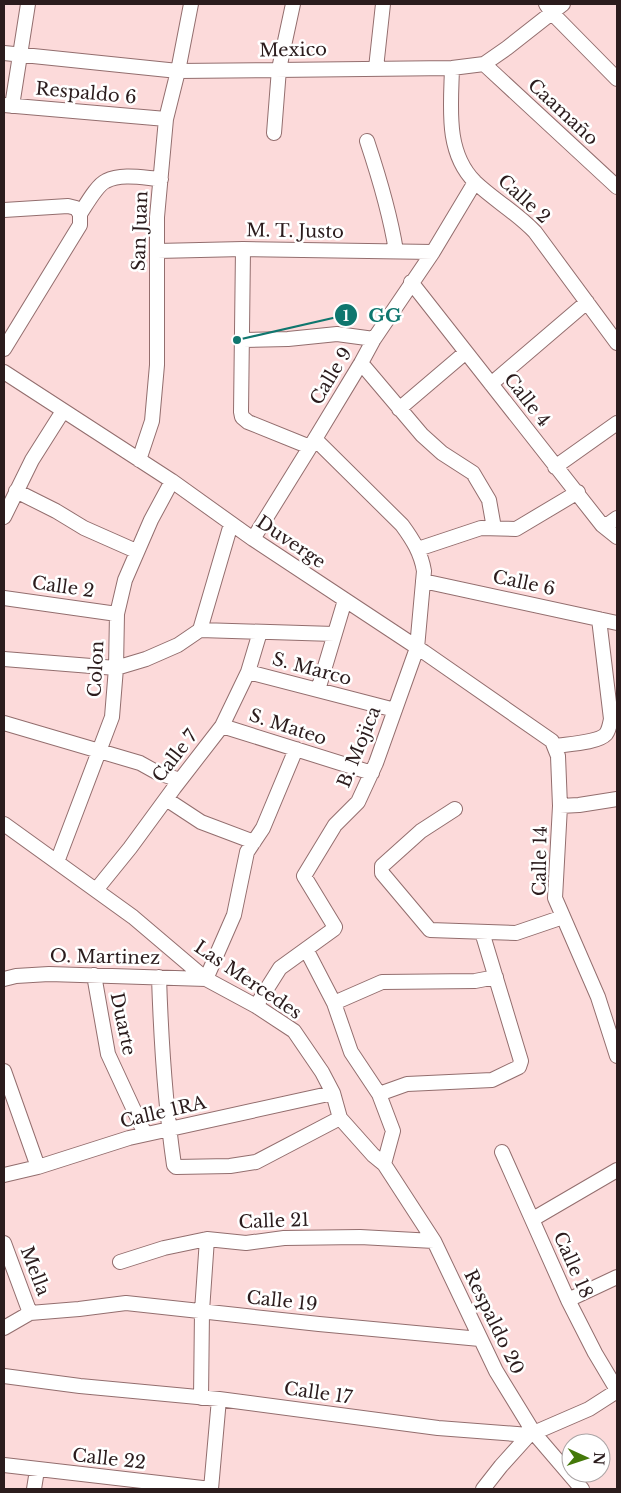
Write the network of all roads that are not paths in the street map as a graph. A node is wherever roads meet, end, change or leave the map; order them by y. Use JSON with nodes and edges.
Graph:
{"nodes":[{"id":1,"x":28,"y":4,"type":"edge"},
{"id":2,"x":191,"y":4,"type":"edge"},
{"id":3,"x":293,"y":4,"type":"edge"},
{"id":4,"x":383,"y":4,"type":"edge"},
{"id":5,"x":563,"y":4,"type":"edge"},
{"id":6,"x":549,"y":8,"type":"edge"},
{"id":7,"x":4,"y":53,"type":"edge"},
{"id":8,"x":19,"y":55,"type":"junction"},
{"id":9,"x":484,"y":64,"type":"junction"},
{"id":10,"x":376,"y":68,"type":"junction"},
{"id":11,"x":452,"y":68,"type":"junction"},
{"id":12,"x":279,"y":69,"type":"junction"},
{"id":13,"x":178,"y":71,"type":"junction"},
{"id":14,"x":617,"y":79,"type":"edge"},
{"id":15,"x":8,"y":105,"type":"edge"},
{"id":16,"x":166,"y":119,"type":"junction"},
{"id":17,"x":274,"y":133,"type":"dead end"},
{"id":18,"x":366,"y":140,"type":"dead end"},
{"id":19,"x":161,"y":179,"type":"junction"},
{"id":20,"x":475,"y":182,"type":"junction"},
{"id":21,"x":617,"y":185,"type":"edge"},
{"id":22,"x":4,"y":210,"type":"edge"},
{"id":23,"x":78,"y":211,"type":"junction"},
{"id":24,"x":243,"y":249,"type":"junction"},
{"id":25,"x":157,"y":251,"type":"junction"},
{"id":26,"x":396,"y":251,"type":"junction"},
{"id":27,"x":433,"y":252,"type":"junction"},
{"id":28,"x":411,"y":282,"type":"junction"},
{"id":29,"x":587,"y":302,"type":"junction"},
{"id":30,"x":374,"y":339,"type":"junction"},
{"id":31,"x":243,"y":340,"type":"junction"},
{"id":32,"x":617,"y":343,"type":"edge"},
{"id":33,"x":4,"y":348,"type":"edge"},
{"id":34,"x":466,"y":352,"type":"junction"},
{"id":35,"x":361,"y":363,"type":"junction"},
{"id":36,"x":4,"y":372,"type":"edge"},
{"id":37,"x":491,"y":384,"type":"junction"},
{"id":38,"x":400,"y":409,"type":"junction"},
{"id":39,"x":63,"y":411,"type":"junction"},
{"id":40,"x":615,"y":427,"type":"edge"},
{"id":41,"x":313,"y":443,"type":"junction"},
{"id":42,"x":139,"y":460,"type":"junction"},
{"id":43,"x":556,"y":467,"type":"junction"},
{"id":44,"x":172,"y":480,"type":"junction"},
{"id":45,"x":16,"y":491,"type":"junction"},
{"id":46,"x":578,"y":492,"type":"junction"},
{"id":47,"x":4,"y":517,"type":"edge"},
{"id":48,"x":617,"y":518,"type":"edge"},
{"id":49,"x":231,"y":524,"type":"junction"},
{"id":50,"x":602,"y":525,"type":"junction"},
{"id":51,"x":494,"y":528,"type":"junction"},
{"id":52,"x":617,"y":537,"type":"edge"},
{"id":53,"x":253,"y":538,"type":"junction"},
{"id":54,"x":418,"y":550,"type":"junction"},
{"id":55,"x":136,"y":552,"type":"junction"},
{"id":56,"x":424,"y":576,"type":"junction"},
{"id":57,"x":4,"y":598,"type":"edge"},
{"id":58,"x":345,"y":600,"type":"junction"},
{"id":59,"x":117,"y":614,"type":"junction"},
{"id":60,"x":599,"y":619,"type":"junction"},
{"id":61,"x":617,"y":623,"type":"edge"},
{"id":62,"x":200,"y":630,"type":"junction"},
{"id":63,"x":260,"y":632,"type":"junction"},
{"id":64,"x":334,"y":634,"type":"junction"},
{"id":65,"x":417,"y":648,"type":"junction"},
{"id":66,"x":4,"y":659,"type":"edge"},
{"id":67,"x":116,"y":668,"type":"junction"},
{"id":68,"x":248,"y":672,"type":"junction"},
{"id":69,"x":318,"y":690,"type":"junction"},
{"id":70,"x":395,"y":710,"type":"junction"},
{"id":71,"x":4,"y":723,"type":"edge"},
{"id":72,"x":222,"y":726,"type":"junction"},
{"id":73,"x":555,"y":746,"type":"junction"},
{"id":74,"x":296,"y":749,"type":"junction"},
{"id":75,"x":98,"y":751,"type":"junction"},
{"id":76,"x":372,"y":773,"type":"junction"},
{"id":77,"x":180,"y":780,"type":"junction"},
{"id":78,"x":166,"y":799,"type":"junction"},
{"id":79,"x":617,"y":799,"type":"edge"},
{"id":80,"x":560,"y":806,"type":"junction"},
{"id":81,"x":455,"y":809,"type":"dead end"},
{"id":82,"x":4,"y":824,"type":"edge"},
{"id":83,"x":254,"y":842,"type":"junction"},
{"id":84,"x":57,"y":862,"type":"junction"},
{"id":85,"x":96,"y":890,"type":"junction"},
{"id":86,"x":563,"y":917,"type":"junction"},
{"id":87,"x":482,"y":932,"type":"junction"},
{"id":88,"x":306,"y":949,"type":"junction"},
{"id":89,"x":94,"y":975,"type":"junction"},
{"id":90,"x":159,"y":977,"type":"junction"},
{"id":91,"x":496,"y":977,"type":"junction"},
{"id":92,"x":4,"y":979,"type":"edge"},
{"id":93,"x":206,"y":979,"type":"junction"},
{"id":94,"x":334,"y":1003,"type":"junction"},
{"id":95,"x":256,"y":1006,"type":"junction"},
{"id":96,"x":611,"y":1016,"type":"edge"},
{"id":97,"x":617,"y":1056,"type":"edge"},
{"id":98,"x":4,"y":1071,"type":"edge"},
{"id":99,"x":333,"y":1093,"type":"junction"},
{"id":100,"x":378,"y":1094,"type":"junction"},
{"id":101,"x":340,"y":1118,"type":"junction"},
{"id":102,"x":169,"y":1129,"type":"junction"},
{"id":103,"x":145,"y":1134,"type":"junction"},
{"id":104,"x":502,"y":1152,"type":"dead end"},
{"id":105,"x":384,"y":1164,"type":"junction"},
{"id":106,"x":38,"y":1167,"type":"junction"},
{"id":107,"x":617,"y":1170,"type":"edge"},
{"id":108,"x":4,"y":1175,"type":"edge"},
{"id":109,"x":533,"y":1219,"type":"junction"},
{"id":110,"x":207,"y":1238,"type":"junction"},
{"id":111,"x":434,"y":1241,"type":"junction"},
{"id":112,"x":4,"y":1243,"type":"edge"},
{"id":113,"x":120,"y":1262,"type":"dead end"},
{"id":114,"x":617,"y":1277,"type":"edge"},
{"id":115,"x":568,"y":1300,"type":"junction"},
{"id":116,"x":202,"y":1311,"type":"junction"},
{"id":117,"x":30,"y":1313,"type":"junction"},
{"id":118,"x":4,"y":1328,"type":"edge"},
{"id":119,"x":480,"y":1339,"type":"junction"},
{"id":120,"x":4,"y":1376,"type":"edge"},
{"id":121,"x":617,"y":1390,"type":"edge"},
{"id":122,"x":201,"y":1398,"type":"junction"},
{"id":123,"x":219,"y":1399,"type":"junction"},
{"id":124,"x":531,"y":1434,"type":"junction"},
{"id":125,"x":4,"y":1465,"type":"edge"},
{"id":126,"x":37,"y":1470,"type":"junction"},
{"id":127,"x":34,"y":1489,"type":"edge"},
{"id":128,"x":211,"y":1489,"type":"edge"},
{"id":129,"x":483,"y":1489,"type":"edge"},
{"id":130,"x":582,"y":1489,"type":"edge"}],
"edges":[{"from":1,"to":8,"type":"street"},
{"from":2,"to":13,"type":"street","name":"San Juan"},
{"from":3,"to":12,"type":"street"},
{"from":4,"to":10,"type":"street"},
{"from":5,"to":6,"type":"street","name":"Mexico"},
{"from":6,"to":9,"type":"street","name":"Mexico"},
{"from":6,"to":14,"type":"street"},
{"from":7,"to":8,"type":"street","name":"Mexico"},
{"from":8,"to":13,"type":"street","name":"Mexico"},
{"from":8,"to":15,"type":"street"},
{"from":9,"to":11,"type":"street","name":"Mexico"},
{"from":9,"to":21,"type":"street","name":"Caamaño"},
{"from":10,"to":11,"type":"street","name":"Mexico"},
{"from":10,"to":12,"type":"street","name":"Mexico"},
{"from":11,"to":20,"type":"street","name":"Calle 2"},
{"from":12,"to":13,"type":"street","name":"Mexico"},
{"from":12,"to":17,"type":"street"},
{"from":13,"to":16,"type":"street","name":"San Juan"},
{"from":15,"to":16,"type":"street","name":"Respaldo 6"},
{"from":16,"to":19,"type":"street","name":"San Juan"},
{"from":18,"to":26,"type":"street"},
{"from":19,"to":23,"type":"street"},
{"from":19,"to":25,"type":"street","name":"San Juan"},
{"from":20,"to":27,"type":"street","name":"Calle 9"},
{"from":20,"to":29,"type":"street","name":"Calle 2"},
{"from":22,"to":23,"type":"street"},
{"from":23,"to":33,"type":"street"},
{"from":24,"to":25,"type":"street","name":"M. T. Justo"},
{"from":24,"to":26,"type":"street","name":"M. T. Justo"},
{"from":24,"to":31,"type":"street"},
{"from":25,"to":42,"type":"street","name":"San Juan"},
{"from":26,"to":27,"type":"street","name":"M. T. Justo"},
{"from":27,"to":28,"type":"street","name":"Calle 9"},
{"from":28,"to":30,"type":"street","name":"Calle 9"},
{"from":28,"to":34,"type":"street","name":"Calle 4"},
{"from":29,"to":32,"type":"street","name":"Calle 2"},
{"from":29,"to":37,"type":"street"},
{"from":30,"to":31,"type":"street"},
{"from":30,"to":35,"type":"street","name":"Calle 9"},
{"from":31,"to":41,"type":"street"},
{"from":34,"to":37,"type":"street","name":"Calle 4"},
{"from":34,"to":38,"type":"street"},
{"from":35,"to":38,"type":"street"},
{"from":35,"to":41,"type":"street","name":"Calle 9"},
{"from":36,"to":39,"type":"street","name":"Duverge"},
{"from":37,"to":43,"type":"street","name":"Calle 4"},
{"from":38,"to":51,"type":"street"},
{"from":39,"to":42,"type":"street","name":"Duverge"},
{"from":39,"to":45,"type":"street"},
{"from":40,"to":43,"type":"street"},
{"from":41,"to":53,"type":"street","name":"Calle 9"},
{"from":41,"to":54,"type":"street"},
{"from":42,"to":44,"type":"street","name":"Duverge"},
{"from":43,"to":46,"type":"street","name":"Calle 4"},
{"from":44,"to":49,"type":"street","name":"Duverge"},
{"from":44,"to":55,"type":"street","name":"Colon"},
{"from":45,"to":47,"type":"street"},
{"from":45,"to":55,"type":"street"},
{"from":46,"to":50,"type":"street","name":"Calle 4"},
{"from":46,"to":51,"type":"street"},
{"from":48,"to":50,"type":"street"},
{"from":49,"to":53,"type":"street","name":"Duverge"},
{"from":49,"to":62,"type":"street"},
{"from":50,"to":52,"type":"street","name":"Calle 4"},
{"from":51,"to":54,"type":"street"},
{"from":53,"to":58,"type":"street","name":"Duverge"},
{"from":54,"to":56,"type":"street"},
{"from":55,"to":59,"type":"street","name":"Colon"},
{"from":56,"to":60,"type":"street","name":"Calle 6"},
{"from":56,"to":65,"type":"street","name":"B. Mojica"},
{"from":57,"to":59,"type":"street","name":"Calle 2"},
{"from":58,"to":64,"type":"street"},
{"from":58,"to":65,"type":"street","name":"Duverge"},
{"from":59,"to":67,"type":"street","name":"Colon"},
{"from":60,"to":61,"type":"street","name":"Calle 6"},
{"from":60,"to":73,"type":"street"},
{"from":62,"to":63,"type":"street"},
{"from":62,"to":67,"type":"street"},
{"from":63,"to":64,"type":"street"},
{"from":63,"to":68,"type":"street","name":"Calle 7"},
{"from":64,"to":69,"type":"street"},
{"from":65,"to":70,"type":"street","name":"B. Mojica"},
{"from":65,"to":73,"type":"street","name":"Duverge"},
{"from":66,"to":67,"type":"street"},
{"from":67,"to":75,"type":"street","name":"Colon"},
{"from":68,"to":69,"type":"street","name":"S. Marco"},
{"from":68,"to":72,"type":"street","name":"Calle 7"},
{"from":69,"to":70,"type":"street","name":"S. Marco"},
{"from":70,"to":76,"type":"street","name":"B. Mojica"},
{"from":71,"to":75,"type":"street"},
{"from":72,"to":74,"type":"street","name":"S. Mateo"},
{"from":72,"to":77,"type":"street","name":"Calle 7"},
{"from":73,"to":80,"type":"street","name":"Calle 14"},
{"from":74,"to":76,"type":"street","name":"S. Mateo"},
{"from":74,"to":83,"type":"street"},
{"from":75,"to":77,"type":"street"},
{"from":75,"to":84,"type":"street","name":"Colon"},
{"from":76,"to":88,"type":"street","name":"B. Mojica"},
{"from":77,"to":78,"type":"street","name":"Calle 7"},
{"from":78,"to":83,"type":"street"},
{"from":78,"to":85,"type":"street","name":"Calle 7"},
{"from":79,"to":80,"type":"street"},
{"from":80,"to":86,"type":"street","name":"Calle 14"},
{"from":81,"to":87,"type":"street"},
{"from":82,"to":84,"type":"street","name":"Las Mercedes"},
{"from":83,"to":93,"type":"street"},
{"from":84,"to":85,"type":"street","name":"Las Mercedes"},
{"from":85,"to":93,"type":"street","name":"Las Mercedes"},
{"from":86,"to":87,"type":"street"},
{"from":86,"to":96,"type":"street","name":"Calle 14"},
{"from":87,"to":91,"type":"street"},
{"from":88,"to":94,"type":"street"},
{"from":88,"to":95,"type":"street"},
{"from":89,"to":90,"type":"street","name":"O. Martinez"},
{"from":89,"to":92,"type":"street","name":"O. Martinez"},
{"from":89,"to":103,"type":"street","name":"Duarte"},
{"from":90,"to":93,"type":"street","name":"O. Martinez"},
{"from":90,"to":102,"type":"street"},
{"from":91,"to":94,"type":"street"},
{"from":91,"to":100,"type":"street"},
{"from":93,"to":95,"type":"street","name":"Las Mercedes"},
{"from":94,"to":100,"type":"street"},
{"from":95,"to":99,"type":"street","name":"Las Mercedes"},
{"from":96,"to":97,"type":"street","name":"Calle 14"},
{"from":98,"to":106,"type":"street"},
{"from":99,"to":101,"type":"street","name":"Las Mercedes"},
{"from":99,"to":102,"type":"street","name":"Calle 1RA"},
{"from":100,"to":105,"type":"street"},
{"from":101,"to":102,"type":"street"},
{"from":101,"to":105,"type":"street","name":"Las Mercedes"},
{"from":102,"to":103,"type":"street","name":"Calle 1RA"},
{"from":103,"to":106,"type":"street","name":"Calle 1RA"},
{"from":104,"to":109,"type":"street","name":"Calle 18"},
{"from":105,"to":111,"type":"street","name":"Respaldo 20"},
{"from":106,"to":108,"type":"street","name":"Calle 1RA"},
{"from":107,"to":109,"type":"street"},
{"from":109,"to":115,"type":"street","name":"Calle 18"},
{"from":110,"to":111,"type":"street","name":"Calle 21"},
{"from":110,"to":113,"type":"street","name":"Calle 21"},
{"from":110,"to":116,"type":"street"},
{"from":111,"to":119,"type":"street","name":"Respaldo 20"},
{"from":112,"to":117,"type":"street","name":"Mella"},
{"from":114,"to":115,"type":"street"},
{"from":115,"to":121,"type":"street","name":"Calle 18"},
{"from":116,"to":117,"type":"street","name":"Calle 19"},
{"from":116,"to":119,"type":"street","name":"Calle 19"},
{"from":116,"to":122,"type":"street"},
{"from":117,"to":118,"type":"street"},
{"from":119,"to":124,"type":"street","name":"Respaldo 20"},
{"from":120,"to":122,"type":"street","name":"Calle 17"},
{"from":121,"to":124,"type":"street","name":"Calle 17"},
{"from":122,"to":123,"type":"street","name":"Calle 17"},
{"from":123,"to":124,"type":"street","name":"Calle 17"},
{"from":123,"to":128,"type":"street"},
{"from":124,"to":129,"type":"street"},
{"from":124,"to":130,"type":"street","name":"Respaldo 20"},
{"from":125,"to":126,"type":"street","name":"Calle 22"},
{"from":126,"to":127,"type":"street"},
{"from":126,"to":128,"type":"street","name":"Calle 22"}]}
